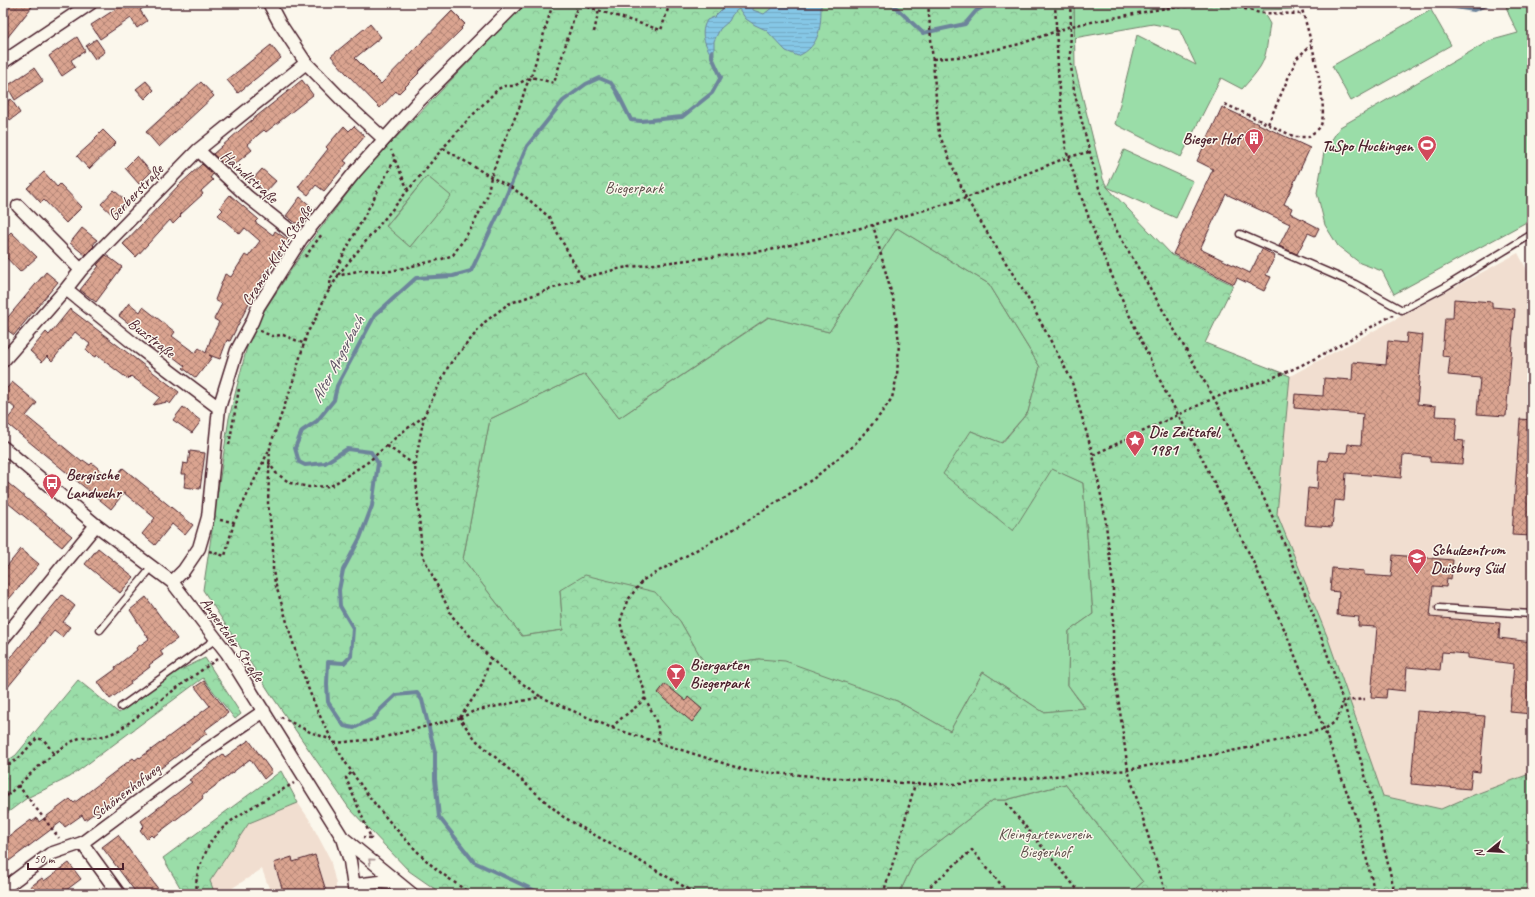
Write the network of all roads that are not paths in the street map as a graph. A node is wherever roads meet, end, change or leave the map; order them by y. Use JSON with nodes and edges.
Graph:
{"nodes":[{"id":1,"x":92,"y":3,"type":"edge"},
{"id":2,"x":268,"y":3,"type":"edge"},
{"id":3,"x":517,"y":3,"type":"edge"},
{"id":4,"x":3,"y":62,"type":"edge"},
{"id":5,"x":306,"y":63,"type":"junction"},
{"id":6,"x":384,"y":139,"type":"junction"},
{"id":7,"x":198,"y":150,"type":"junction"},
{"id":8,"x":18,"y":206,"type":"dead end"},
{"id":9,"x":1240,"y":234,"type":"dead end"},
{"id":10,"x":1532,"y":234,"type":"edge"},
{"id":11,"x":301,"y":240,"type":"junction"},
{"id":12,"x":81,"y":270,"type":"junction"},
{"id":13,"x":66,"y":289,"type":"junction"},
{"id":14,"x":3,"y":361,"type":"edge"},
{"id":15,"x":219,"y":408,"type":"junction"},
{"id":16,"x":3,"y":447,"type":"edge"},
{"id":17,"x":96,"y":525,"type":"junction"},
{"id":18,"x":152,"y":567,"type":"junction"},
{"id":19,"x":172,"y":582,"type":"junction"},
{"id":20,"x":1439,"y":608,"type":"dead end"},
{"id":21,"x":1532,"y":614,"type":"edge"},
{"id":22,"x":100,"y":630,"type":"dead end"},
{"id":23,"x":3,"y":639,"type":"edge"},
{"id":24,"x":216,"y":639,"type":"junction"},
{"id":25,"x":121,"y":706,"type":"dead end"},
{"id":26,"x":264,"y":712,"type":"junction"},
{"id":27,"x":342,"y":837,"type":"junction"},
{"id":28,"x":82,"y":843,"type":"junction"},
{"id":29,"x":399,"y":884,"type":"junction"},
{"id":30,"x":3,"y":889,"type":"edge"},
{"id":31,"x":355,"y":890,"type":"edge"},
{"id":32,"x":119,"y":894,"type":"edge"},
{"id":33,"x":412,"y":894,"type":"edge"}],
"edges":[{"from":1,"to":4,"type":"street"},
{"from":2,"to":5,"type":"street"},
{"from":3,"to":6,"type":"street","name":"Cramer-Klett-Straße"},
{"from":5,"to":6,"type":"street"},
{"from":5,"to":7,"type":"street","name":"Gerberstraße"},
{"from":6,"to":11,"type":"street","name":"Cramer-Klett-Straße"},
{"from":7,"to":11,"type":"street","name":"Haindlstraße"},
{"from":7,"to":12,"type":"street","name":"Gerberstraße"},
{"from":8,"to":12,"type":"street"},
{"from":9,"to":10,"type":"lane"},
{"from":11,"to":15,"type":"street","name":"Cramer-Klett-Straße"},
{"from":12,"to":13,"type":"street","name":"Gerberstraße"},
{"from":13,"to":14,"type":"street","name":"Gerberstraße"},
{"from":13,"to":15,"type":"street","name":"Buzstraße"},
{"from":15,"to":19,"type":"street","name":"Cramer-Klett-Straße"},
{"from":16,"to":17,"type":"street","name":"Angertaler Straße"},
{"from":17,"to":18,"type":"street","name":"Angertaler Straße"},
{"from":17,"to":23,"type":"street"},
{"from":18,"to":19,"type":"street","name":"Angertaler Straße"},
{"from":18,"to":22,"type":"lane"},
{"from":19,"to":24,"type":"street","name":"Angertaler Straße"},
{"from":20,"to":21,"type":"lane"},
{"from":24,"to":25,"type":"lane"},
{"from":24,"to":26,"type":"street","name":"Angertaler Straße"},
{"from":26,"to":27,"type":"street","name":"Angertaler Straße"},
{"from":26,"to":28,"type":"street","name":"Schönenhofweg"},
{"from":29,"to":27,"type":"street","name":"Angertaler Straße","one_way":true},
{"from":27,"to":31,"type":"street"},
{"from":28,"to":30,"type":"street","name":"Schönenhofweg"},
{"from":28,"to":32,"type":"street"},
{"from":29,"to":31,"type":"street"},
{"from":29,"to":33,"type":"street","name":"Angertaler Straße"}]}
